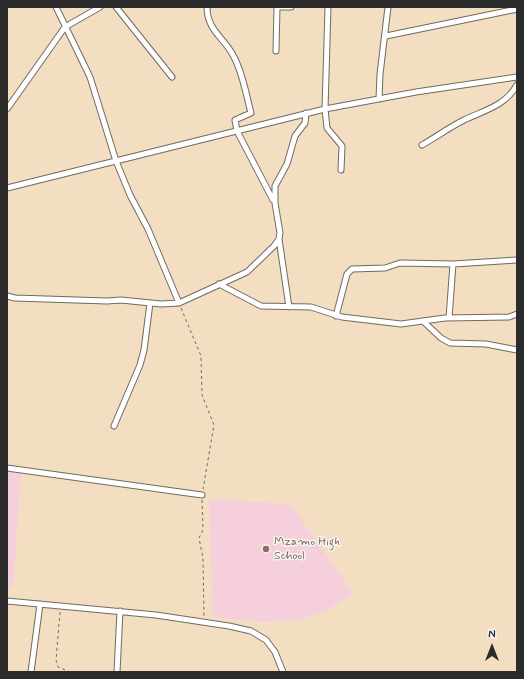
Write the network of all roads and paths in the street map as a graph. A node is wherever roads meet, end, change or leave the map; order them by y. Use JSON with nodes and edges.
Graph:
{"nodes":[{"id":1,"x":56,"y":7,"type":"edge"},
{"id":2,"x":100,"y":7,"type":"edge"},
{"id":3,"x":116,"y":7,"type":"edge"},
{"id":4,"x":207,"y":7,"type":"edge"},
{"id":5,"x":277,"y":7,"type":"edge"},
{"id":6,"x":291,"y":7,"type":"edge"},
{"id":7,"x":328,"y":7,"type":"edge"},
{"id":8,"x":388,"y":7,"type":"edge"},
{"id":9,"x":517,"y":9,"type":"edge"},
{"id":10,"x":65,"y":27,"type":"junction"},
{"id":11,"x":386,"y":36,"type":"junction"},
{"id":12,"x":276,"y":51,"type":"dead end"},
{"id":13,"x":172,"y":77,"type":"dead end"},
{"id":14,"x":517,"y":77,"type":"edge"},
{"id":15,"x":517,"y":85,"type":"edge"},
{"id":16,"x":379,"y":99,"type":"junction"},
{"id":17,"x":7,"y":109,"type":"edge"},
{"id":18,"x":325,"y":109,"type":"junction"},
{"id":19,"x":306,"y":113,"type":"junction"},
{"id":20,"x":237,"y":131,"type":"junction"},
{"id":21,"x":422,"y":145,"type":"dead end"},
{"id":22,"x":116,"y":161,"type":"junction"},
{"id":23,"x":341,"y":170,"type":"dead end"},
{"id":24,"x":7,"y":188,"type":"edge"},
{"id":25,"x":275,"y":203,"type":"junction"},
{"id":26,"x":279,"y":239,"type":"junction"},
{"id":27,"x":517,"y":260,"type":"edge"},
{"id":28,"x":453,"y":264,"type":"junction"},
{"id":29,"x":219,"y":284,"type":"junction"},
{"id":30,"x":7,"y":296,"type":"edge"},
{"id":31,"x":150,"y":303,"type":"junction"},
{"id":32,"x":178,"y":303,"type":"junction"},
{"id":33,"x":289,"y":307,"type":"junction"},
{"id":34,"x":517,"y":314,"type":"edge"},
{"id":35,"x":336,"y":316,"type":"junction"},
{"id":36,"x":449,"y":318,"type":"junction"},
{"id":37,"x":424,"y":322,"type":"junction"},
{"id":38,"x":517,"y":350,"type":"edge"},
{"id":39,"x":114,"y":426,"type":"dead end"},
{"id":40,"x":7,"y":468,"type":"edge"},
{"id":41,"x":202,"y":495,"type":"junction"},
{"id":42,"x":7,"y":601,"type":"edge"},
{"id":43,"x":40,"y":604,"type":"junction"},
{"id":44,"x":61,"y":606,"type":"junction"},
{"id":45,"x":120,"y":611,"type":"junction"},
{"id":46,"x":204,"y":622,"type":"junction"},
{"id":47,"x":31,"y":672,"type":"edge"},
{"id":48,"x":70,"y":672,"type":"edge"},
{"id":49,"x":117,"y":672,"type":"edge"},
{"id":50,"x":283,"y":672,"type":"edge"}],
"edges":[{"from":1,"to":10,"type":"street"},
{"from":2,"to":10,"type":"street"},
{"from":3,"to":13,"type":"street"},
{"from":4,"to":20,"type":"street"},
{"from":5,"to":6,"type":"street"},
{"from":5,"to":12,"type":"street"},
{"from":7,"to":18,"type":"street"},
{"from":8,"to":11,"type":"street"},
{"from":9,"to":11,"type":"street"},
{"from":10,"to":17,"type":"street"},
{"from":10,"to":22,"type":"street"},
{"from":11,"to":16,"type":"street"},
{"from":14,"to":16,"type":"street"},
{"from":15,"to":21,"type":"street"},
{"from":16,"to":18,"type":"street"},
{"from":18,"to":19,"type":"street"},
{"from":18,"to":23,"type":"street"},
{"from":19,"to":20,"type":"street"},
{"from":19,"to":25,"type":"street"},
{"from":20,"to":22,"type":"street"},
{"from":20,"to":25,"type":"street"},
{"from":22,"to":24,"type":"street"},
{"from":22,"to":32,"type":"street"},
{"from":25,"to":26,"type":"street"},
{"from":26,"to":29,"type":"street"},
{"from":26,"to":33,"type":"street"},
{"from":27,"to":28,"type":"street"},
{"from":28,"to":35,"type":"street"},
{"from":28,"to":36,"type":"street"},
{"from":29,"to":32,"type":"street"},
{"from":29,"to":33,"type":"street"},
{"from":30,"to":31,"type":"street"},
{"from":31,"to":32,"type":"street"},
{"from":31,"to":39,"type":"street"},
{"from":32,"to":41,"type":"path"},
{"from":33,"to":35,"type":"street"},
{"from":34,"to":36,"type":"street"},
{"from":35,"to":37,"type":"street"},
{"from":36,"to":37,"type":"street"},
{"from":37,"to":38,"type":"street"},
{"from":40,"to":41,"type":"street"},
{"from":41,"to":46,"type":"path"},
{"from":42,"to":43,"type":"street"},
{"from":43,"to":44,"type":"street"},
{"from":43,"to":47,"type":"street"},
{"from":44,"to":45,"type":"street"},
{"from":44,"to":48,"type":"path"},
{"from":45,"to":46,"type":"street"},
{"from":45,"to":49,"type":"street"},
{"from":46,"to":50,"type":"street"}]}
